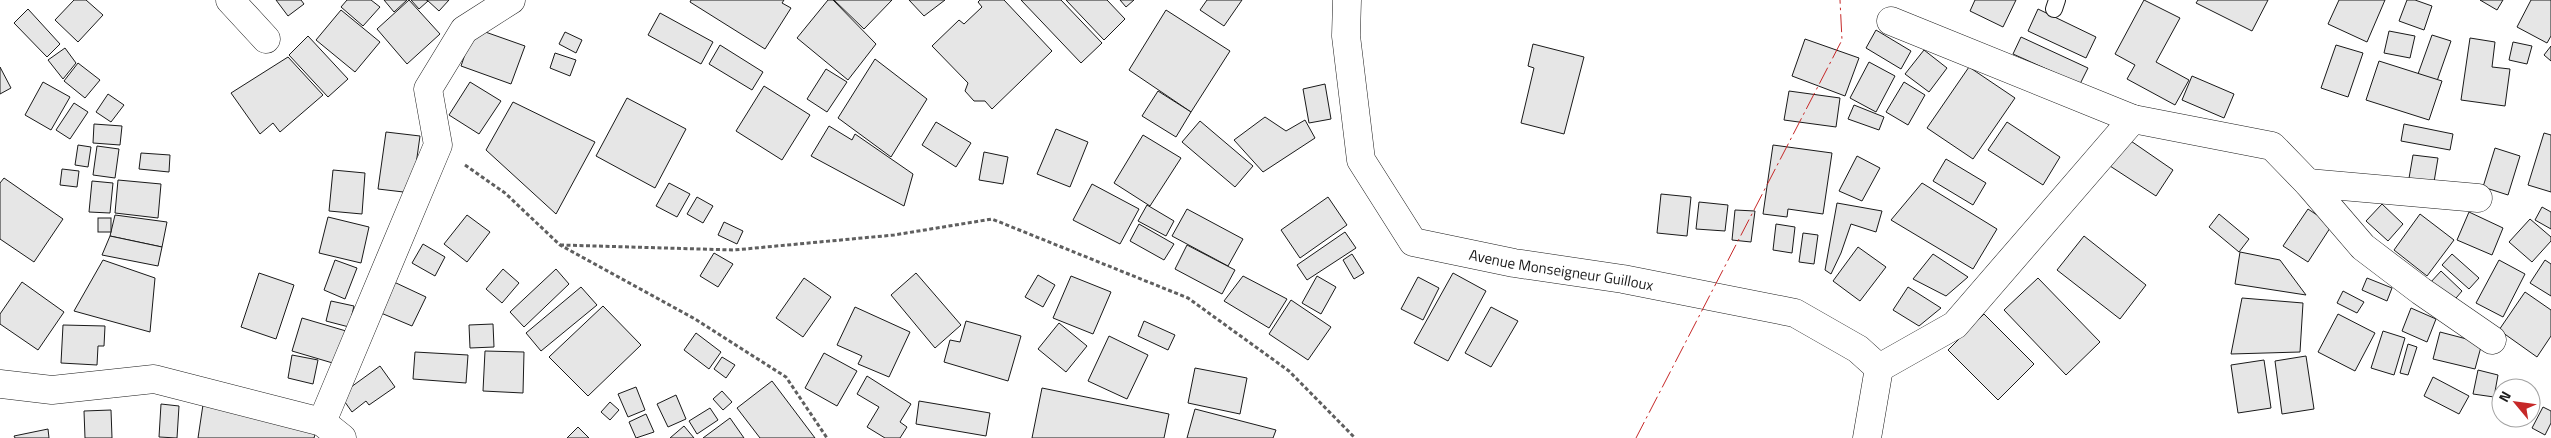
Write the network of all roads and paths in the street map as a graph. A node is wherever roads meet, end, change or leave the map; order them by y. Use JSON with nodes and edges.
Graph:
{"nodes":[{"id":1,"x":230,"y":0,"type":"edge"},
{"id":2,"x":511,"y":0,"type":"edge"},
{"id":3,"x":1347,"y":0,"type":"edge"},
{"id":4,"x":1891,"y":21,"type":"dead end"},
{"id":5,"x":266,"y":39,"type":"dead end"},
{"id":6,"x":2133,"y":119,"type":"junction"},
{"id":7,"x":438,"y":145,"type":"junction"},
{"id":8,"x":2308,"y":183,"type":"junction"},
{"id":9,"x":2478,"y":198,"type":"dead end"},
{"id":10,"x":560,"y":245,"type":"junction"},
{"id":11,"x":2492,"y":340,"type":"dead end"},
{"id":12,"x":1879,"y":368,"type":"junction"},
{"id":13,"x":0,"y":384,"type":"edge"},
{"id":14,"x":332,"y":430,"type":"edge"},
{"id":15,"x":827,"y":438,"type":"edge"},
{"id":16,"x":1355,"y":438,"type":"edge"},
{"id":17,"x":1867,"y":438,"type":"edge"}],
"edges":[{"from":1,"to":5,"type":"street"},
{"from":2,"to":7,"type":"street"},
{"from":3,"to":12,"type":"street","name":"Avenue Monseigneur Guilloux"},
{"from":4,"to":6,"type":"street"},
{"from":6,"to":8,"type":"street"},
{"from":6,"to":12,"type":"street"},
{"from":7,"to":10,"type":"path"},
{"from":7,"to":14,"type":"street"},
{"from":8,"to":9,"type":"street"},
{"from":8,"to":11,"type":"street"},
{"from":10,"to":15,"type":"path"},
{"from":10,"to":16,"type":"path"},
{"from":12,"to":17,"type":"street"},
{"from":13,"to":14,"type":"street"}]}
